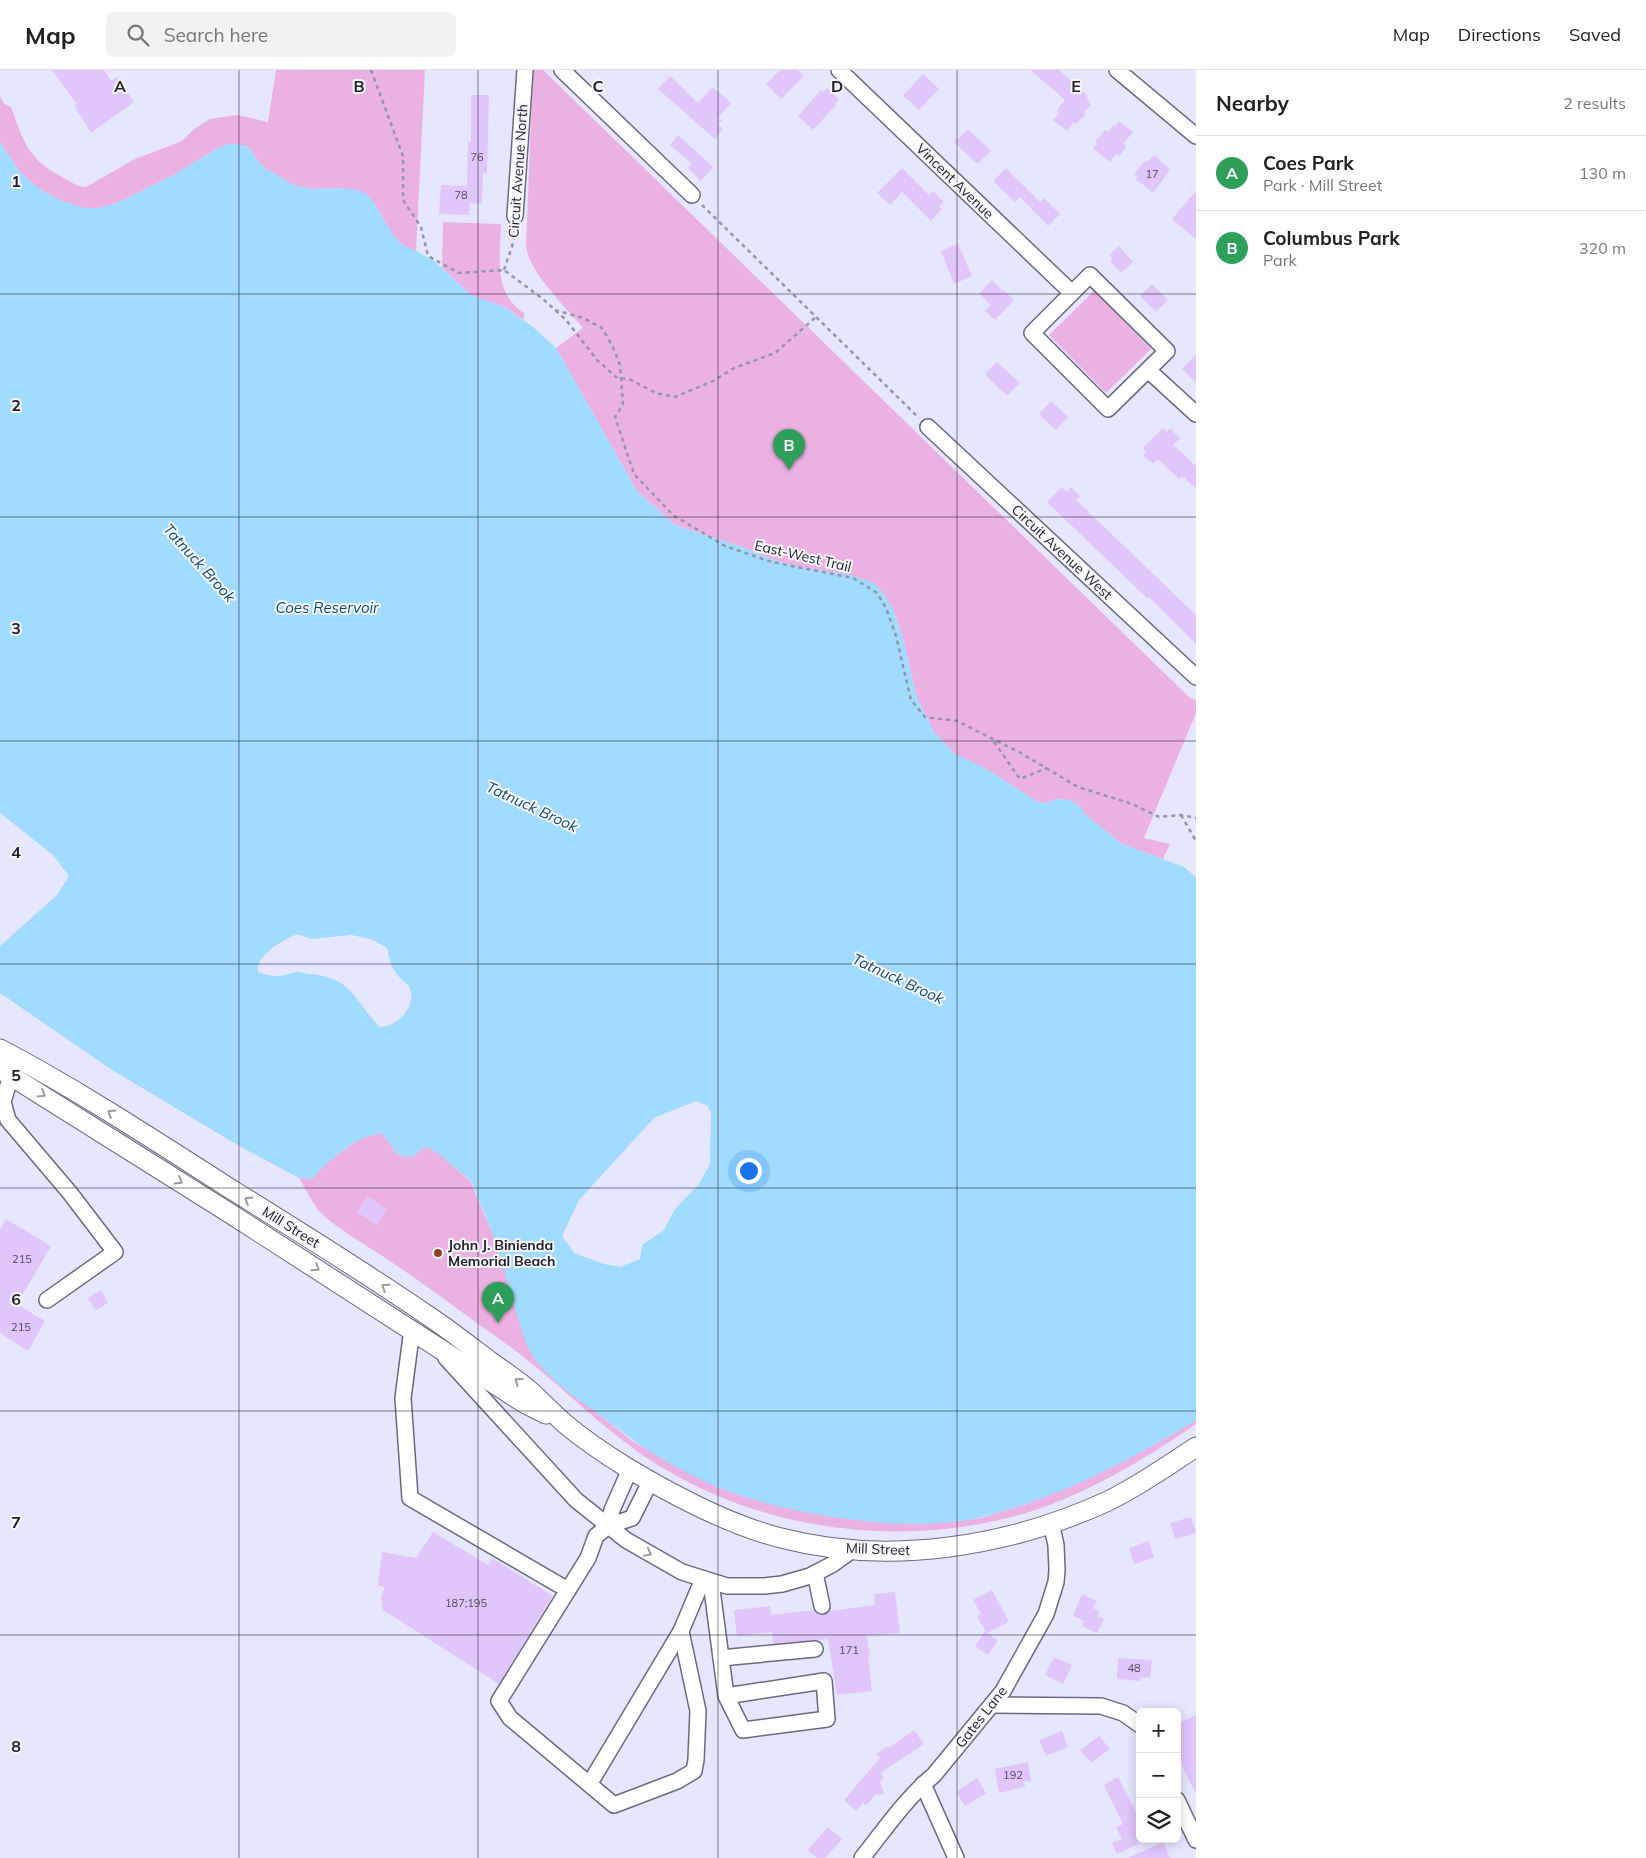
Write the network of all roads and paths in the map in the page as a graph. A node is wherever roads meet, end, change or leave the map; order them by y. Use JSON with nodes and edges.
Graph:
{"nodes":[{"id":1,"x":372,"y":70,"type":"edge"},
{"id":2,"x":525,"y":70,"type":"edge"},
{"id":3,"x":562,"y":70,"type":"edge"},
{"id":4,"x":839,"y":70,"type":"edge"},
{"id":5,"x":1116,"y":70,"type":"edge"},
{"id":6,"x":1196,"y":136,"type":"edge"},
{"id":7,"x":692,"y":195,"type":"joint"},
{"id":8,"x":515,"y":216,"type":"joint"},
{"id":9,"x":504,"y":270,"type":"junction"},
{"id":10,"x":1072,"y":293,"type":"junction"},
{"id":11,"x":555,"y":310,"type":"junction"},
{"id":12,"x":816,"y":317,"type":"junction"},
{"id":13,"x":1148,"y":370,"type":"junction"},
{"id":14,"x":622,"y":378,"type":"junction"},
{"id":15,"x":1196,"y":414,"type":"edge"},
{"id":16,"x":928,"y":427,"type":"joint"},
{"id":17,"x":1196,"y":677,"type":"edge"},
{"id":18,"x":994,"y":740,"type":"junction"},
{"id":19,"x":1046,"y":768,"type":"junction"},
{"id":20,"x":1181,"y":815,"type":"junction"},
{"id":21,"x":1196,"y":818,"type":"edge"},
{"id":22,"x":1196,"y":841,"type":"edge"},
{"id":23,"x":0,"y":1049,"type":"edge"},
{"id":24,"x":5,"y":1072,"type":"edge"},
{"id":25,"x":47,"y":1300,"type":"dead end"},
{"id":26,"x":412,"y":1329,"type":"junction"},
{"id":27,"x":432,"y":1342,"type":"junction"},
{"id":28,"x":567,"y":1425,"type":"junction"},
{"id":29,"x":1196,"y":1447,"type":"edge"},
{"id":30,"x":630,"y":1469,"type":"junction"},
{"id":31,"x":651,"y":1480,"type":"junction"},
{"id":32,"x":1051,"y":1523,"type":"junction"},
{"id":33,"x":608,"y":1526,"type":"junction"},
{"id":34,"x":854,"y":1549,"type":"junction"},
{"id":35,"x":815,"y":1573,"type":"junction"},
{"id":36,"x":707,"y":1581,"type":"junction"},
{"id":37,"x":568,"y":1590,"type":"junction"},
{"id":38,"x":822,"y":1606,"type":"dead end"},
{"id":39,"x":681,"y":1631,"type":"junction"},
{"id":40,"x":815,"y":1649,"type":"dead end"},
{"id":41,"x":721,"y":1658,"type":"junction"},
{"id":42,"x":726,"y":1696,"type":"junction"},
{"id":43,"x":992,"y":1705,"type":"junction"},
{"id":44,"x":1136,"y":1721,"type":"edge"},
{"id":45,"x":590,"y":1784,"type":"junction"},
{"id":46,"x":923,"y":1784,"type":"junction"},
{"id":47,"x":1181,"y":1808,"type":"edge"},
{"id":48,"x":1196,"y":1840,"type":"edge"},
{"id":49,"x":862,"y":1858,"type":"edge"},
{"id":50,"x":956,"y":1858,"type":"edge"}],
"edges":[{"from":1,"to":9,"type":"path"},
{"from":2,"to":8,"type":"street","name":"Circuit Avenue North"},
{"from":3,"to":7,"type":"street"},
{"from":4,"to":10,"type":"street","name":"Vincent Avenue"},
{"from":5,"to":6,"type":"street"},
{"from":7,"to":12,"type":"path"},
{"from":8,"to":9,"type":"path","name":"Circuit Avenue North"},
{"from":9,"to":11,"type":"path"},
{"from":10,"to":13,"type":"street"},
{"from":10,"to":13,"type":"street"},
{"from":11,"to":14,"type":"path"},
{"from":11,"to":14,"type":"path"},
{"from":12,"to":14,"type":"path"},
{"from":12,"to":16,"type":"path"},
{"from":13,"to":15,"type":"street"},
{"from":14,"to":18,"type":"path","name":"East-West Trail"},
{"from":16,"to":17,"type":"street","name":"Circuit Avenue West"},
{"from":18,"to":19,"type":"path","name":"East-West Trail"},
{"from":18,"to":19,"type":"path"},
{"from":19,"to":20,"type":"path","name":"East-West Trail"},
{"from":20,"to":21,"type":"path","name":"East-West Trail"},
{"from":20,"to":22,"type":"path"},
{"from":28,"to":23,"type":"main road","name":"Mill Street","one_way":true},
{"from":24,"to":25,"type":"street"},
{"from":24,"to":26,"type":"main road","name":"Mill Street","one_way":true},
{"from":26,"to":27,"type":"main road","name":"Mill Street"},
{"from":26,"to":37,"type":"street"},
{"from":27,"to":28,"type":"main road","name":"Mill Street"},
{"from":27,"to":33,"type":"street"},
{"from":28,"to":30,"type":"main road","name":"Mill Street"},
{"from":29,"to":32,"type":"main road","name":"Mill Street"},
{"from":30,"to":31,"type":"main road","name":"Mill Street"},
{"from":30,"to":33,"type":"street"},
{"from":31,"to":33,"type":"street"},
{"from":31,"to":34,"type":"main road","name":"Mill Street"},
{"from":32,"to":34,"type":"main road","name":"Mill Street"},
{"from":32,"to":43,"type":"street","name":"Gates Lane"},
{"from":33,"to":36,"type":"street","one_way":true},
{"from":33,"to":37,"type":"street"},
{"from":34,"to":35,"type":"street"},
{"from":35,"to":36,"type":"street"},
{"from":35,"to":38,"type":"street"},
{"from":36,"to":39,"type":"street"},
{"from":36,"to":41,"type":"street"},
{"from":37,"to":45,"type":"street"},
{"from":39,"to":45,"type":"street"},
{"from":39,"to":45,"type":"street"},
{"from":40,"to":41,"type":"street"},
{"from":41,"to":42,"type":"street"},
{"from":42,"to":42,"type":"street"},
{"from":43,"to":44,"type":"street"},
{"from":43,"to":46,"type":"street","name":"Gates Lane"},
{"from":46,"to":49,"type":"street","name":"Gates Lane"},
{"from":46,"to":50,"type":"street"},
{"from":47,"to":48,"type":"street"}]}
